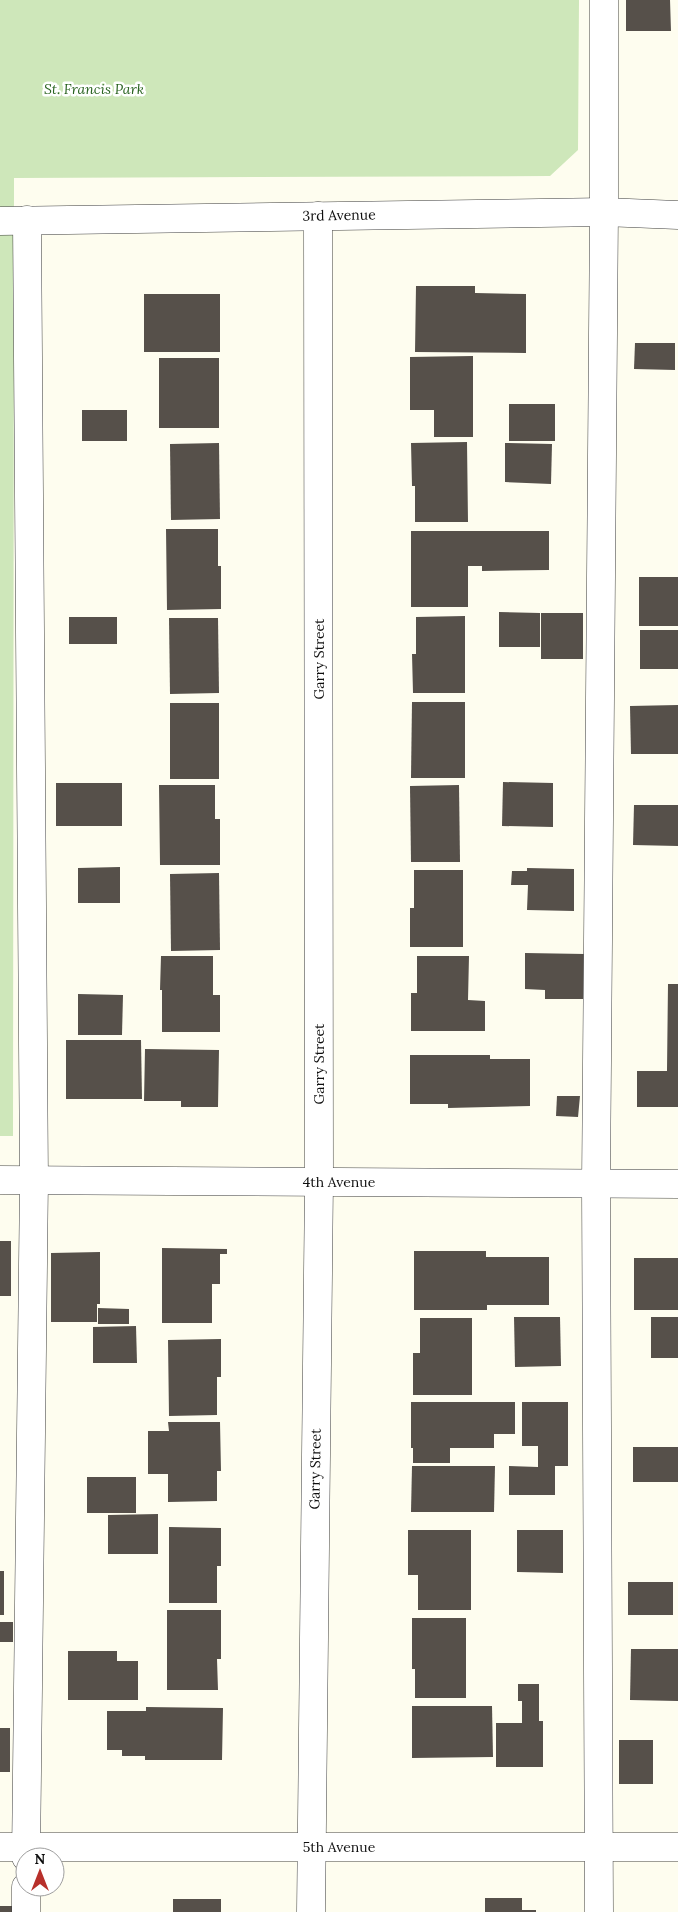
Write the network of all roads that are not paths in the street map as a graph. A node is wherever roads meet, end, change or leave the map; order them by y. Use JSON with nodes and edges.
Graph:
{"nodes":[{"id":1,"x":604,"y":0,"type":"edge"},
{"id":2,"x":604,"y":212,"type":"junction"},
{"id":3,"x":678,"y":215,"type":"edge"},
{"id":4,"x":318,"y":216,"type":"junction"},
{"id":5,"x":27,"y":220,"type":"junction"},
{"id":6,"x":0,"y":221,"type":"edge"},
{"id":7,"x":0,"y":1180,"type":"edge"},
{"id":8,"x":34,"y":1180,"type":"junction"},
{"id":9,"x":319,"y":1182,"type":"junction"},
{"id":10,"x":596,"y":1184,"type":"junction"},
{"id":11,"x":678,"y":1184,"type":"edge"},
{"id":12,"x":17,"y":1847,"type":"edge"},
{"id":13,"x":310,"y":1847,"type":"junction"},
{"id":14,"x":678,"y":1847,"type":"edge"},
{"id":15,"x":599,"y":1848,"type":"junction"},
{"id":16,"x":65,"y":1850,"type":"edge"},
{"id":17,"x":26,"y":1897,"type":"edge"},
{"id":18,"x":26,"y":1912,"type":"edge"},
{"id":19,"x":311,"y":1912,"type":"edge"},
{"id":20,"x":599,"y":1912,"type":"edge"}],
"edges":[{"from":1,"to":2,"type":"street"},
{"from":2,"to":3,"type":"street","name":"3rd Avenue"},
{"from":2,"to":4,"type":"street","name":"3rd Avenue"},
{"from":2,"to":10,"type":"street"},
{"from":4,"to":5,"type":"street","name":"3rd Avenue"},
{"from":4,"to":9,"type":"street","name":"Garry Street"},
{"from":5,"to":6,"type":"street","name":"3rd Avenue"},
{"from":5,"to":8,"type":"street"},
{"from":7,"to":8,"type":"street","name":"4th Avenue"},
{"from":8,"to":9,"type":"street","name":"4th Avenue"},
{"from":8,"to":12,"type":"street"},
{"from":9,"to":10,"type":"street","name":"4th Avenue"},
{"from":9,"to":13,"type":"street","name":"Garry Street"},
{"from":10,"to":11,"type":"street","name":"4th Avenue"},
{"from":10,"to":15,"type":"street"},
{"from":13,"to":15,"type":"street","name":"5th Avenue"},
{"from":13,"to":16,"type":"street","name":"5th Avenue"},
{"from":13,"to":19,"type":"street","name":"Garry Street"},
{"from":14,"to":15,"type":"street","name":"5th Avenue"},
{"from":15,"to":20,"type":"street"},
{"from":17,"to":18,"type":"street"}]}
